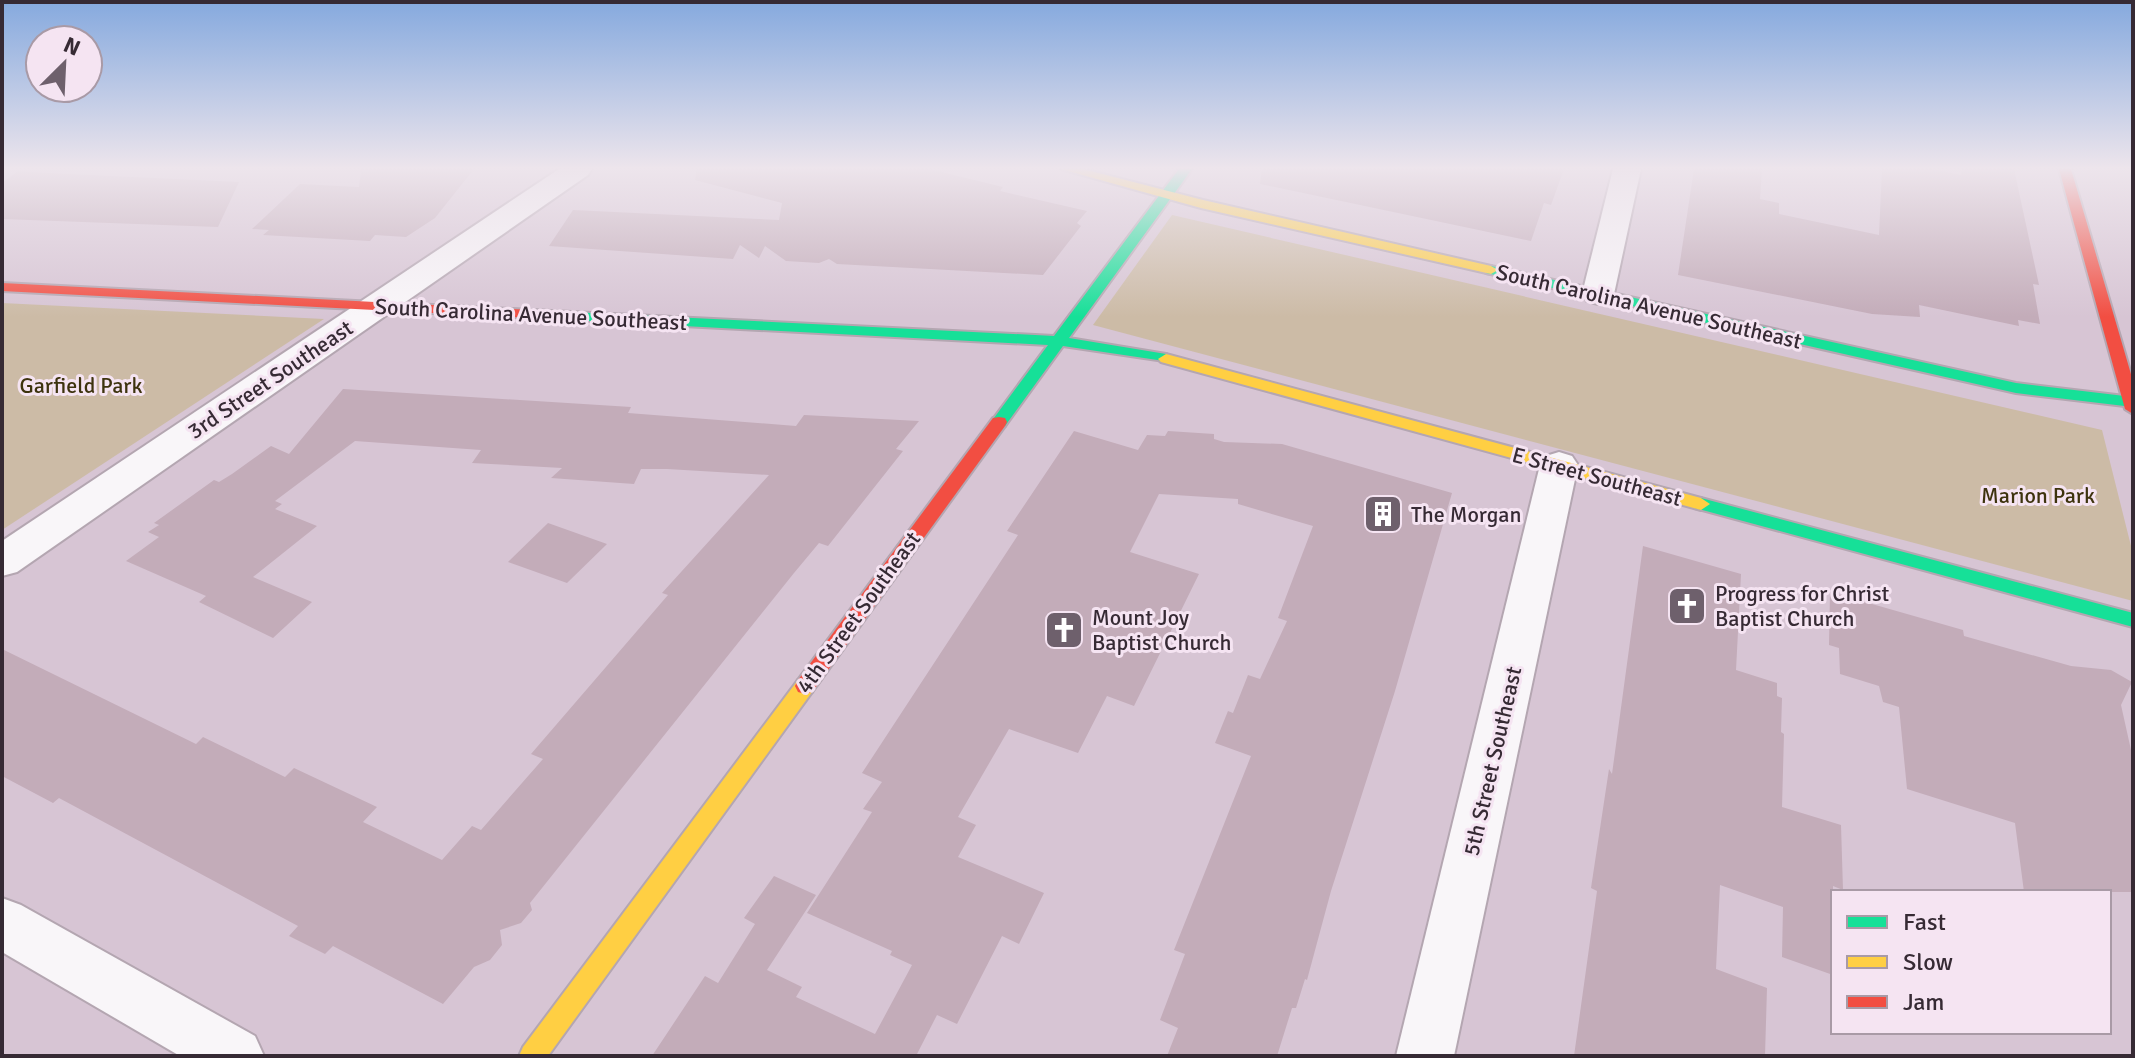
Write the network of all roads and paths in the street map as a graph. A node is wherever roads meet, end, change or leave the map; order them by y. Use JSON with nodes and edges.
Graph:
{"nodes":[{"id":1,"x":506,"y":218,"type":"edge"},
{"id":2,"x":1149,"y":218,"type":"edge"},
{"id":3,"x":1272,"y":218,"type":"edge"},
{"id":4,"x":1616,"y":218,"type":"edge"},
{"id":5,"x":2079,"y":218,"type":"edge"},
{"id":6,"x":2,"y":287,"type":"edge"},
{"id":7,"x":1598,"y":294,"type":"junction"},
{"id":8,"x":378,"y":306,"type":"junction"},
{"id":9,"x":1059,"y":340,"type":"junction"},
{"id":10,"x":2132,"y":404,"type":"edge"},
{"id":11,"x":1559,"y":465,"type":"junction"},
{"id":12,"x":2,"y":561,"type":"edge"},
{"id":13,"x":2133,"y":620,"type":"edge"},
{"id":14,"x":2,"y":923,"type":"edge"},
{"id":15,"x":235,"y":1056,"type":"edge"},
{"id":16,"x":532,"y":1056,"type":"edge"},
{"id":17,"x":1425,"y":1056,"type":"edge"}],
"edges":[{"from":1,"to":8,"type":"street","name":"3rd Street Southeast"},
{"from":2,"to":9,"type":"street","name":"4th Street Southeast"},
{"from":3,"to":7,"type":"street","name":"South Carolina Avenue Southeast"},
{"from":4,"to":7,"type":"street"},
{"from":5,"to":10,"type":"street"},
{"from":6,"to":8,"type":"street","name":"South Carolina Avenue Southeast"},
{"from":7,"to":10,"type":"street","name":"South Carolina Avenue Southeast"},
{"from":8,"to":9,"type":"street","name":"South Carolina Avenue Southeast"},
{"from":8,"to":12,"type":"street","name":"3rd Street Southeast"},
{"from":9,"to":11,"type":"street","name":"E Street Southeast"},
{"from":9,"to":16,"type":"street","name":"4th Street Southeast"},
{"from":11,"to":13,"type":"street","name":"E Street Southeast"},
{"from":11,"to":17,"type":"street","name":"5th Street Southeast"},
{"from":14,"to":15,"type":"street"}]}
